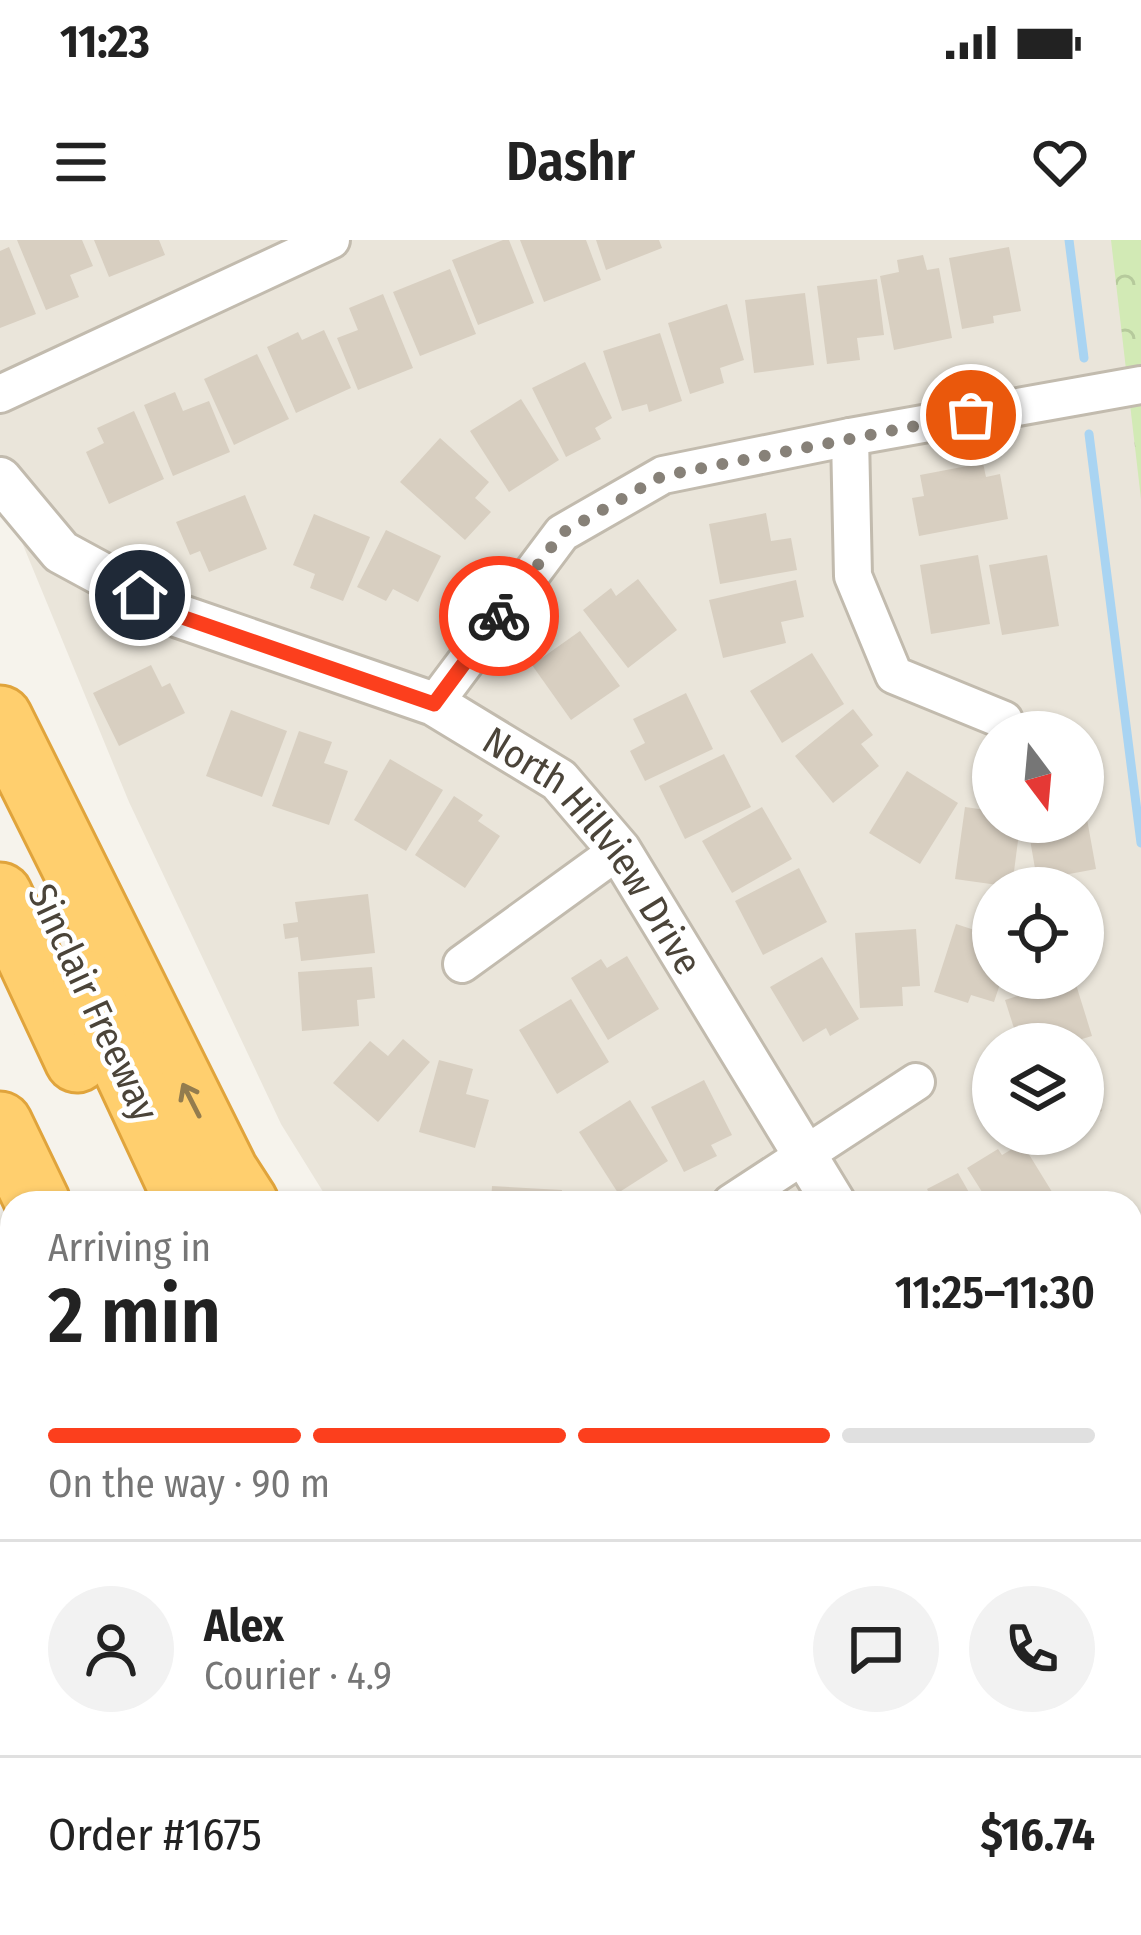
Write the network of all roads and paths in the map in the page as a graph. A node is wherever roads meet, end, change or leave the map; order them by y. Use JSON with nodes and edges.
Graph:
{"nodes":[{"id":1,"x":331,"y":240,"type":"edge"},
{"id":2,"x":1141,"y":385,"type":"edge"},
{"id":3,"x":0,"y":394,"type":"edge"},
{"id":4,"x":850,"y":437,"type":"junction"},
{"id":5,"x":0,"y":479,"type":"edge"},
{"id":6,"x":434,"y":704,"type":"junction"},
{"id":7,"x":982,"y":711,"type":"edge"},
{"id":8,"x":0,"y":718,"type":"edge"},
{"id":9,"x":0,"y":801,"type":"edge"},
{"id":10,"x":619,"y":850,"type":"junction"},
{"id":11,"x":0,"y":895,"type":"edge"},
{"id":12,"x":462,"y":964,"type":"dead end"},
{"id":13,"x":916,"y":1082,"type":"dead end"},
{"id":14,"x":0,"y":1124,"type":"edge"},
{"id":15,"x":805,"y":1155,"type":"junction"},
{"id":16,"x":32,"y":1191,"type":"edge"},
{"id":17,"x":137,"y":1191,"type":"edge"},
{"id":18,"x":182,"y":1191,"type":"edge"},
{"id":19,"x":238,"y":1191,"type":"edge"},
{"id":20,"x":750,"y":1191,"type":"edge"},
{"id":21,"x":827,"y":1191,"type":"edge"}],
"edges":[{"from":1,"to":3,"type":"street"},
{"from":2,"to":4,"type":"street"},
{"from":4,"to":6,"type":"street"},
{"from":4,"to":7,"type":"street"},
{"from":5,"to":6,"type":"street","name":"North Hillview Drive"},
{"from":6,"to":10,"type":"street","name":"North Hillview Drive"},
{"from":19,"to":8,"type":"highway","one_way":true},
{"from":9,"to":18,"type":"highway","name":"Sinclair Freeway"},
{"from":10,"to":12,"type":"street"},
{"from":10,"to":15,"type":"street","name":"North Hillview Drive"},
{"from":11,"to":17,"type":"highway"},
{"from":13,"to":15,"type":"street"},
{"from":14,"to":16,"type":"highway"},
{"from":15,"to":20,"type":"street"},
{"from":15,"to":21,"type":"street","name":"North Hillview Drive"}]}
